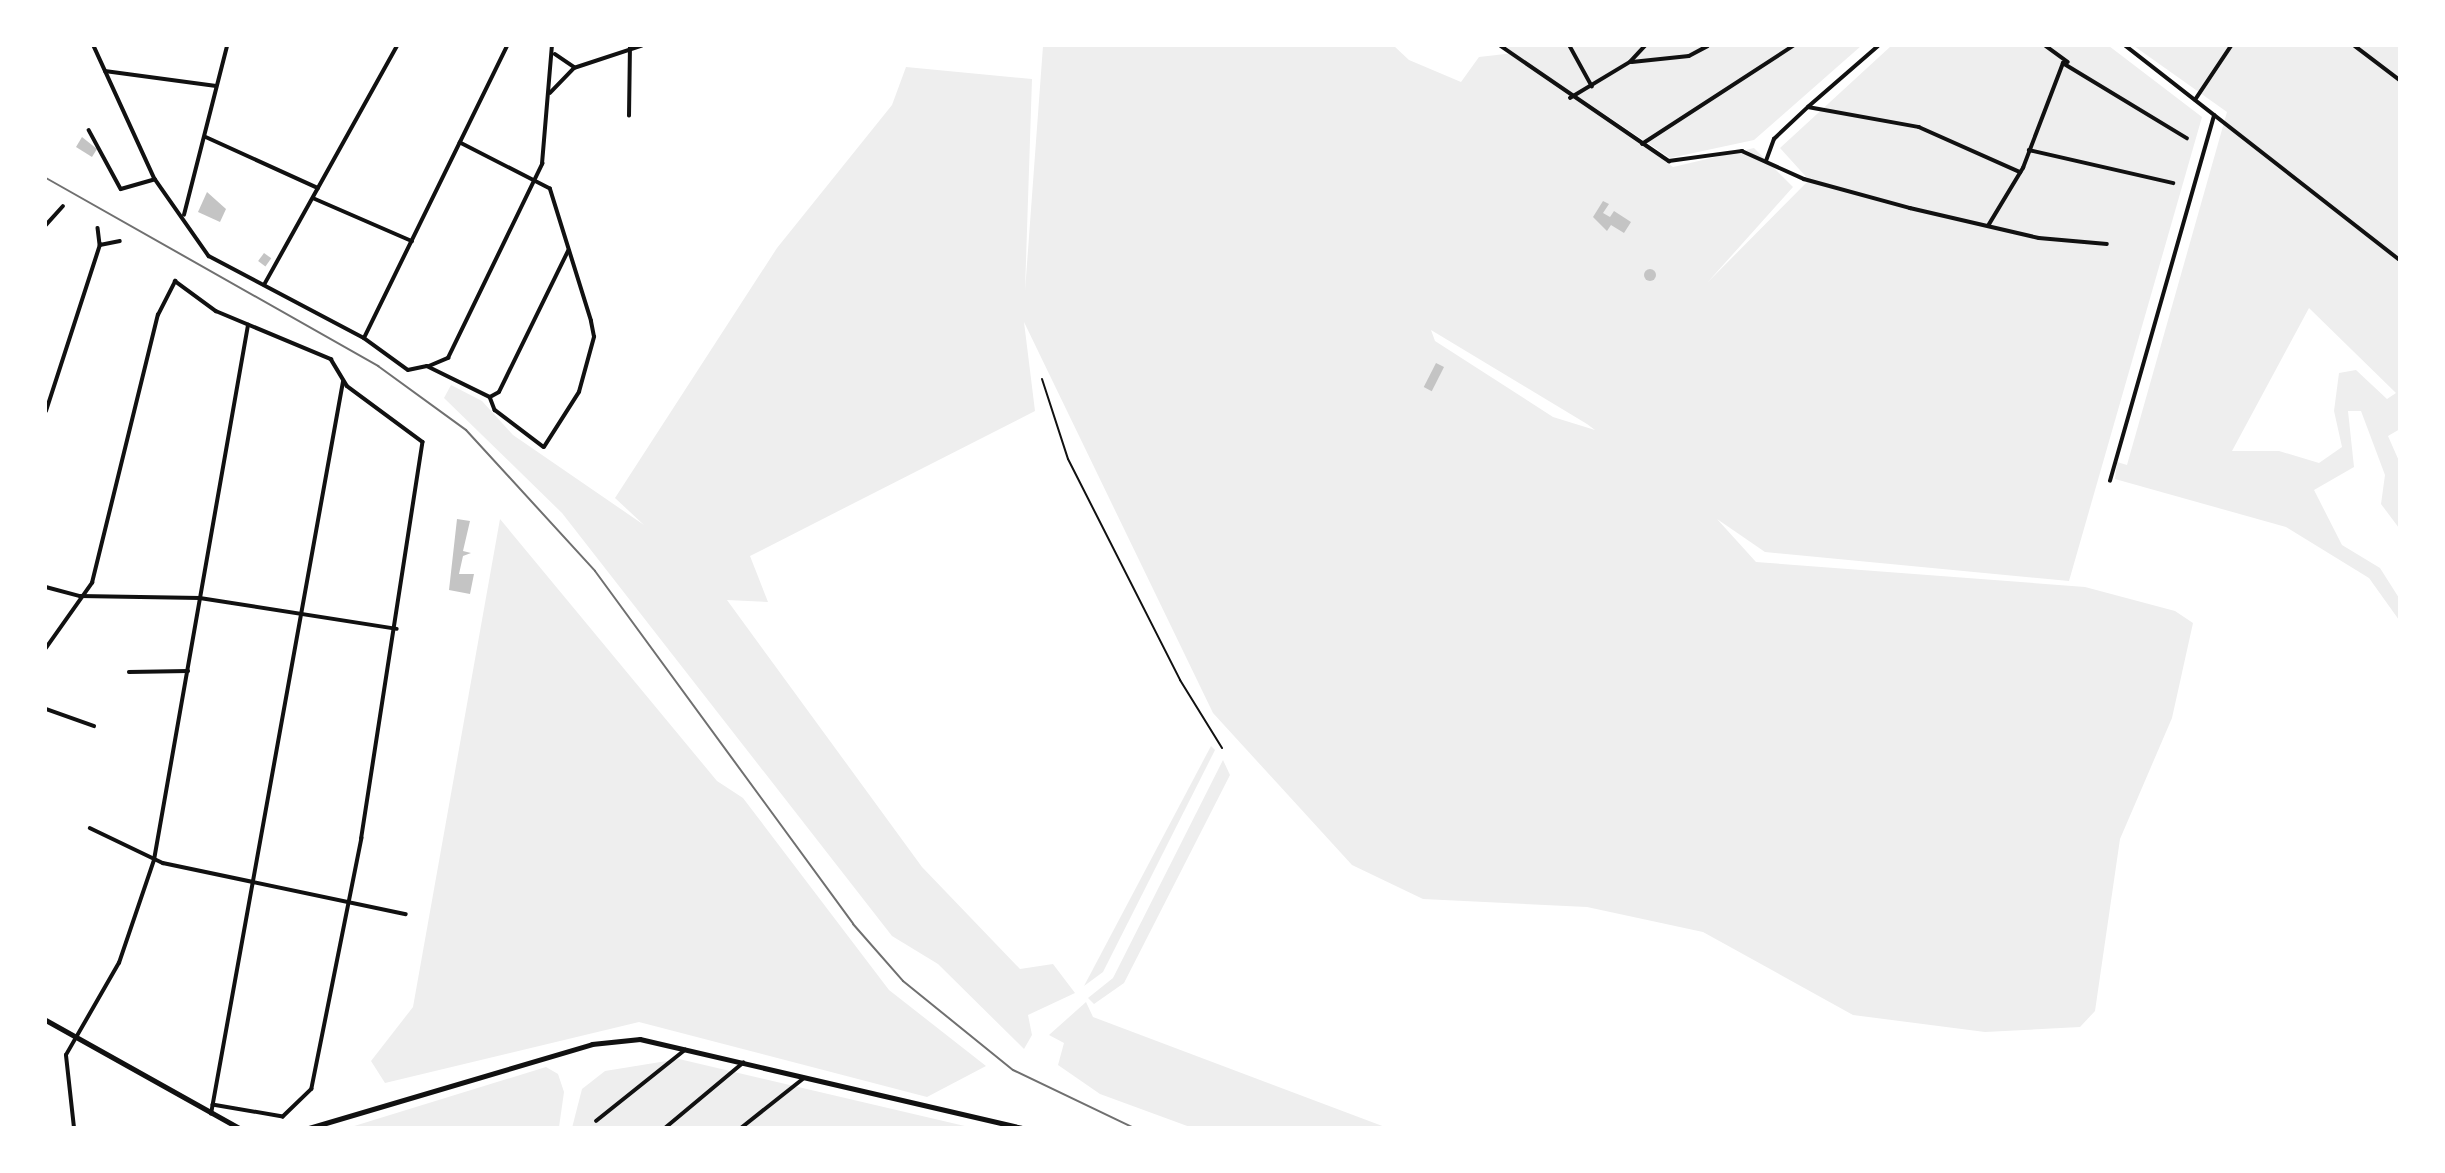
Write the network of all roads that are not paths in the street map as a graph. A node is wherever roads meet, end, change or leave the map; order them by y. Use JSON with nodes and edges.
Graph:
{"nodes":[{"id":1,"x":94,"y":46,"type":"edge"},
{"id":2,"x":227,"y":46,"type":"edge"},
{"id":3,"x":397,"y":46,"type":"edge"},
{"id":4,"x":507,"y":46,"type":"edge"},
{"id":5,"x":552,"y":46,"type":"edge"},
{"id":6,"x":641,"y":46,"type":"edge"},
{"id":7,"x":1502,"y":46,"type":"edge"},
{"id":8,"x":1570,"y":46,"type":"edge"},
{"id":9,"x":1645,"y":46,"type":"edge"},
{"id":10,"x":1707,"y":46,"type":"edge"},
{"id":11,"x":1793,"y":46,"type":"edge"},
{"id":12,"x":1878,"y":46,"type":"edge"},
{"id":13,"x":2046,"y":46,"type":"edge"},
{"id":14,"x":2126,"y":46,"type":"edge"},
{"id":15,"x":2231,"y":46,"type":"edge"},
{"id":16,"x":2355,"y":46,"type":"edge"},
{"id":17,"x":630,"y":48,"type":"edge"},
{"id":18,"x":554,"y":52,"type":"junction"},
{"id":19,"x":1630,"y":62,"type":"junction"},
{"id":20,"x":2070,"y":64,"type":"junction"},
{"id":21,"x":574,"y":68,"type":"junction"},
{"id":22,"x":105,"y":71,"type":"junction"},
{"id":23,"x":2399,"y":80,"type":"edge"},
{"id":24,"x":216,"y":86,"type":"junction"},
{"id":25,"x":1592,"y":86,"type":"junction"},
{"id":26,"x":548,"y":97,"type":"junction"},
{"id":27,"x":1570,"y":98,"type":"junction"},
{"id":28,"x":2195,"y":100,"type":"junction"},
{"id":29,"x":1808,"y":107,"type":"junction"},
{"id":30,"x":629,"y":116,"type":"dead end"},
{"id":31,"x":2214,"y":116,"type":"junction"},
{"id":32,"x":89,"y":130,"type":"dead end"},
{"id":33,"x":205,"y":137,"type":"junction"},
{"id":34,"x":2187,"y":138,"type":"dead end"},
{"id":35,"x":460,"y":144,"type":"junction"},
{"id":36,"x":1642,"y":144,"type":"junction"},
{"id":37,"x":2029,"y":150,"type":"junction"},
{"id":38,"x":1766,"y":161,"type":"junction"},
{"id":39,"x":2020,"y":172,"type":"junction"},
{"id":40,"x":535,"y":178,"type":"junction"},
{"id":41,"x":155,"y":179,"type":"junction"},
{"id":42,"x":2173,"y":183,"type":"dead end"},
{"id":43,"x":318,"y":187,"type":"junction"},
{"id":44,"x":313,"y":198,"type":"junction"},
{"id":45,"x":63,"y":206,"type":"dead end"},
{"id":46,"x":184,"y":215,"type":"junction"},
{"id":47,"x":46,"y":225,"type":"edge"},
{"id":48,"x":1988,"y":226,"type":"junction"},
{"id":49,"x":98,"y":228,"type":"dead end"},
{"id":50,"x":120,"y":241,"type":"dead end"},
{"id":51,"x":412,"y":241,"type":"junction"},
{"id":52,"x":2107,"y":244,"type":"dead end"},
{"id":53,"x":100,"y":245,"type":"junction"},
{"id":54,"x":569,"y":249,"type":"junction"},
{"id":55,"x":2399,"y":260,"type":"edge"},
{"id":56,"x":263,"y":286,"type":"junction"},
{"id":57,"x":248,"y":324,"type":"junction"},
{"id":58,"x":364,"y":338,"type":"junction"},
{"id":59,"x":427,"y":366,"type":"junction"},
{"id":60,"x":343,"y":382,"type":"junction"},
{"id":61,"x":490,"y":397,"type":"junction"},
{"id":62,"x":46,"y":411,"type":"edge"},
{"id":63,"x":2110,"y":481,"type":"dead end"},
{"id":64,"x":46,"y":587,"type":"edge"},
{"id":65,"x":80,"y":596,"type":"junction"},
{"id":66,"x":200,"y":598,"type":"junction"},
{"id":67,"x":302,"y":618,"type":"junction"},
{"id":68,"x":397,"y":629,"type":"junction"},
{"id":69,"x":46,"y":648,"type":"edge"},
{"id":70,"x":188,"y":671,"type":"junction"},
{"id":71,"x":130,"y":672,"type":"dead end"},
{"id":72,"x":46,"y":709,"type":"edge"},
{"id":73,"x":94,"y":726,"type":"dead end"},
{"id":74,"x":90,"y":828,"type":"dead end"},
{"id":75,"x":154,"y":860,"type":"junction"},
{"id":76,"x":256,"y":879,"type":"junction"},
{"id":77,"x":349,"y":904,"type":"junction"},
{"id":78,"x":407,"y":914,"type":"dead end"},
{"id":79,"x":46,"y":1020,"type":"edge"},
{"id":80,"x":73,"y":1034,"type":"junction"},
{"id":81,"x":687,"y":1048,"type":"junction"},
{"id":82,"x":745,"y":1062,"type":"junction"},
{"id":83,"x":805,"y":1076,"type":"junction"},
{"id":84,"x":213,"y":1105,"type":"junction"},
{"id":85,"x":211,"y":1114,"type":"junction"},
{"id":86,"x":596,"y":1121,"type":"dead end"},
{"id":87,"x":996,"y":1122,"type":"junction"},
{"id":88,"x":74,"y":1128,"type":"edge"},
{"id":89,"x":239,"y":1128,"type":"edge"},
{"id":90,"x":309,"y":1128,"type":"edge"},
{"id":91,"x":664,"y":1128,"type":"edge"},
{"id":92,"x":741,"y":1128,"type":"edge"},
{"id":93,"x":988,"y":1128,"type":"edge"},
{"id":94,"x":1021,"y":1128,"type":"edge"}],
"edges":[{"from":1,"to":22,"type":"street"},
{"from":2,"to":24,"type":"street"},
{"from":3,"to":43,"type":"street"},
{"from":4,"to":35,"type":"street"},
{"from":5,"to":18,"type":"street"},
{"from":6,"to":17,"type":"street"},
{"from":7,"to":27,"type":"street"},
{"from":8,"to":25,"type":"street"},
{"from":9,"to":19,"type":"street"},
{"from":10,"to":19,"type":"street"},
{"from":11,"to":36,"type":"street"},
{"from":12,"to":29,"type":"street"},
{"from":13,"to":20,"type":"street"},
{"from":14,"to":28,"type":"street"},
{"from":15,"to":28,"type":"street"},
{"from":16,"to":23,"type":"street"},
{"from":17,"to":21,"type":"street"},
{"from":17,"to":30,"type":"street"},
{"from":18,"to":21,"type":"street"},
{"from":18,"to":26,"type":"street"},
{"from":19,"to":25,"type":"street"},
{"from":20,"to":34,"type":"street"},
{"from":20,"to":37,"type":"street"},
{"from":21,"to":26,"type":"street"},
{"from":22,"to":24,"type":"street"},
{"from":22,"to":41,"type":"street"},
{"from":24,"to":33,"type":"street"},
{"from":25,"to":27,"type":"street"},
{"from":26,"to":40,"type":"street"},
{"from":27,"to":36,"type":"street"},
{"from":28,"to":31,"type":"street"},
{"from":29,"to":38,"type":"street"},
{"from":29,"to":39,"type":"street"},
{"from":31,"to":55,"type":"street"},
{"from":31,"to":63,"type":"street"},
{"from":32,"to":41,"type":"street"},
{"from":33,"to":43,"type":"street"},
{"from":33,"to":46,"type":"street"},
{"from":35,"to":40,"type":"street"},
{"from":35,"to":51,"type":"street"},
{"from":36,"to":38,"type":"street"},
{"from":37,"to":39,"type":"street"},
{"from":37,"to":42,"type":"street"},
{"from":38,"to":48,"type":"street"},
{"from":39,"to":48,"type":"street"},
{"from":40,"to":54,"type":"street"},
{"from":40,"to":59,"type":"street"},
{"from":41,"to":46,"type":"street"},
{"from":43,"to":44,"type":"street"},
{"from":44,"to":51,"type":"street"},
{"from":44,"to":56,"type":"street"},
{"from":45,"to":47,"type":"street"},
{"from":46,"to":56,"type":"street"},
{"from":48,"to":52,"type":"street"},
{"from":49,"to":53,"type":"street"},
{"from":50,"to":53,"type":"street"},
{"from":51,"to":58,"type":"street"},
{"from":53,"to":62,"type":"street"},
{"from":54,"to":61,"type":"street"},
{"from":54,"to":61,"type":"street"},
{"from":56,"to":58,"type":"street"},
{"from":57,"to":60,"type":"street"},
{"from":57,"to":65,"type":"street"},
{"from":57,"to":66,"type":"street"},
{"from":58,"to":59,"type":"street"},
{"from":59,"to":61,"type":"street"},
{"from":60,"to":67,"type":"street"},
{"from":60,"to":68,"type":"street"},
{"from":64,"to":65,"type":"street"},
{"from":65,"to":66,"type":"street"},
{"from":65,"to":69,"type":"street"},
{"from":66,"to":67,"type":"street"},
{"from":66,"to":70,"type":"street"},
{"from":67,"to":68,"type":"street"},
{"from":67,"to":76,"type":"street"},
{"from":68,"to":77,"type":"street"},
{"from":70,"to":71,"type":"street"},
{"from":70,"to":75,"type":"street"},
{"from":72,"to":73,"type":"street"},
{"from":74,"to":75,"type":"street"},
{"from":75,"to":76,"type":"street"},
{"from":75,"to":80,"type":"street"},
{"from":76,"to":77,"type":"street"},
{"from":76,"to":84,"type":"street"},
{"from":77,"to":78,"type":"street"},
{"from":77,"to":84,"type":"street"},
{"from":79,"to":80,"type":"main road"},
{"from":80,"to":85,"type":"main road"},
{"from":80,"to":88,"type":"street"},
{"from":81,"to":82,"type":"main road"},
{"from":81,"to":86,"type":"street"},
{"from":81,"to":90,"type":"main road"},
{"from":82,"to":83,"type":"main road"},
{"from":82,"to":91,"type":"street"},
{"from":83,"to":87,"type":"main road"},
{"from":83,"to":92,"type":"street"},
{"from":84,"to":85,"type":"street"},
{"from":85,"to":89,"type":"main road"},
{"from":87,"to":93,"type":"street"},
{"from":87,"to":94,"type":"main road"}]}
